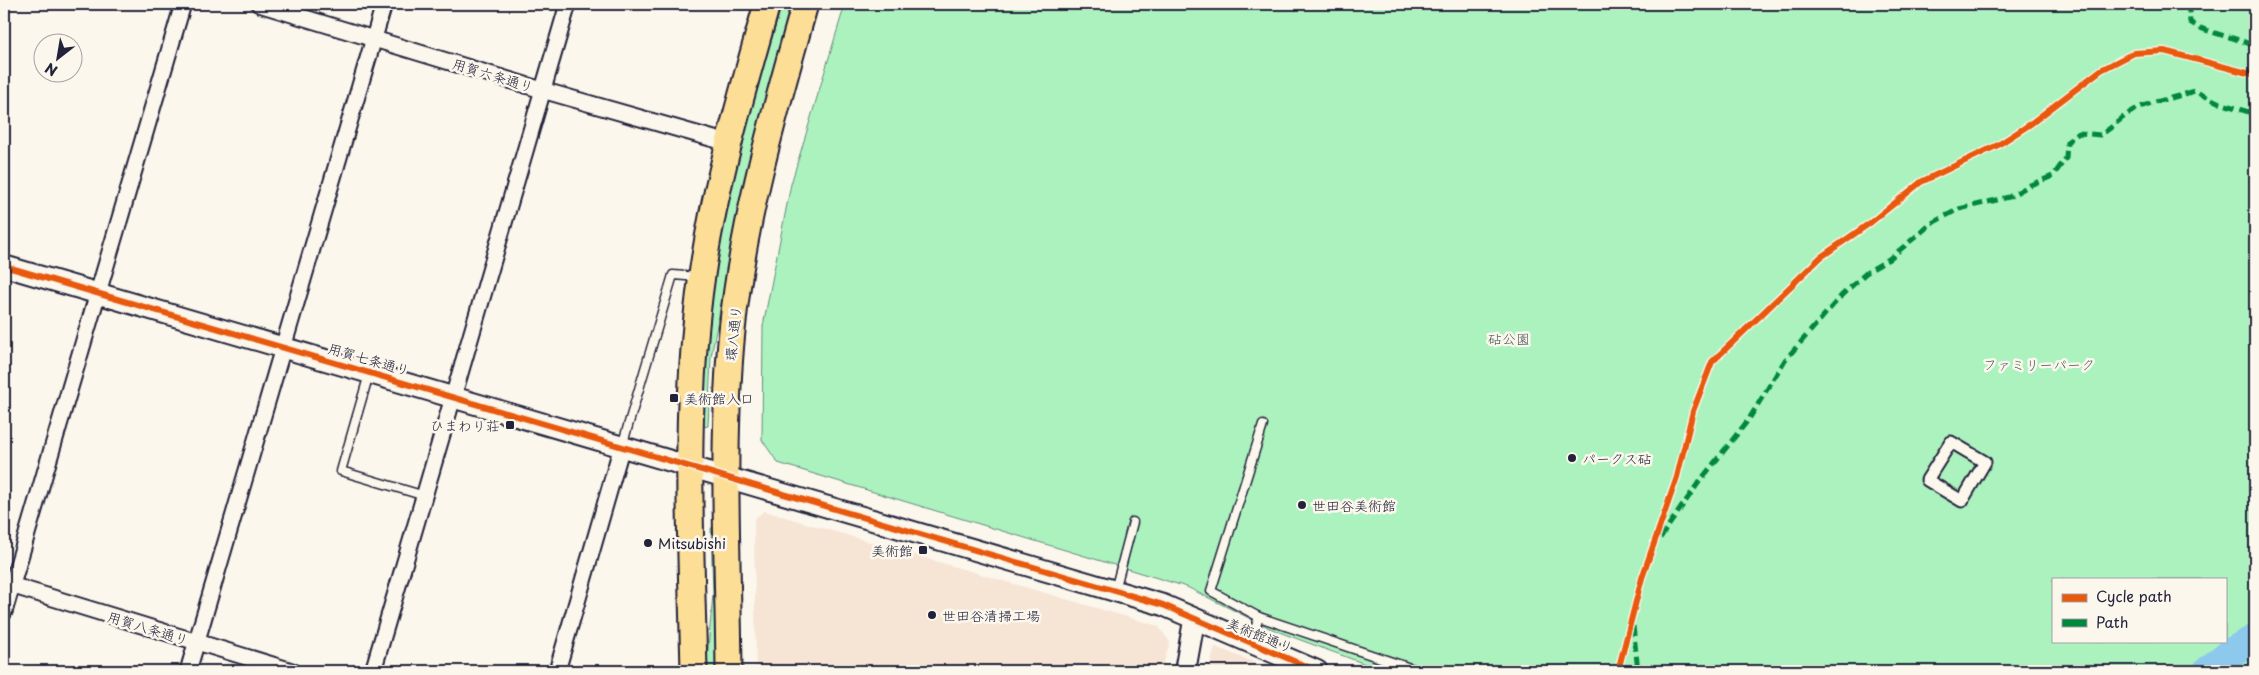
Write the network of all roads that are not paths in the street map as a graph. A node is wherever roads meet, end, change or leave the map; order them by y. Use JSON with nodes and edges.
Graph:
{"nodes":[{"id":1,"x":184,"y":4,"type":"edge"},
{"id":2,"x":259,"y":4,"type":"edge"},
{"id":3,"x":384,"y":4,"type":"edge"},
{"id":4,"x":568,"y":4,"type":"edge"},
{"id":5,"x":767,"y":4,"type":"edge"},
{"id":6,"x":805,"y":4,"type":"edge"},
{"id":7,"x":281,"y":7,"type":"edge"},
{"id":8,"x":374,"y":40,"type":"junction"},
{"id":9,"x":542,"y":90,"type":"junction"},
{"id":10,"x":728,"y":143,"type":"junction"},
{"id":11,"x":4,"y":266,"type":"edge"},
{"id":12,"x":702,"y":277,"type":"junction"},
{"id":13,"x":98,"y":293,"type":"junction"},
{"id":14,"x":284,"y":348,"type":"junction"},
{"id":15,"x":369,"y":372,"type":"junction"},
{"id":16,"x":454,"y":397,"type":"junction"},
{"id":17,"x":1262,"y":425,"type":"dead end"},
{"id":18,"x":1950,"y":442,"type":"joint"},
{"id":19,"x":622,"y":446,"type":"junction"},
{"id":20,"x":690,"y":466,"type":"junction"},
{"id":21,"x":726,"y":477,"type":"junction"},
{"id":22,"x":425,"y":496,"type":"junction"},
{"id":23,"x":1133,"y":522,"type":"dead end"},
{"id":24,"x":8,"y":584,"type":"edge"},
{"id":25,"x":1115,"y":590,"type":"junction"},
{"id":26,"x":4,"y":612,"type":"edge"},
{"id":27,"x":1259,"y":617,"type":"junction"},
{"id":28,"x":1194,"y":621,"type":"junction"},
{"id":29,"x":196,"y":643,"type":"junction"},
{"id":30,"x":1250,"y":644,"type":"junction"},
{"id":31,"x":188,"y":671,"type":"edge"},
{"id":32,"x":292,"y":671,"type":"edge"},
{"id":33,"x":373,"y":671,"type":"edge"},
{"id":34,"x":557,"y":671,"type":"edge"},
{"id":35,"x":694,"y":671,"type":"edge"},
{"id":36,"x":730,"y":671,"type":"edge"},
{"id":37,"x":1185,"y":671,"type":"edge"},
{"id":38,"x":1317,"y":671,"type":"edge"},
{"id":39,"x":1419,"y":671,"type":"edge"}],
"edges":[{"from":1,"to":13,"type":"street"},
{"from":2,"to":7,"type":"street","name":"用賀六条通り"},
{"from":3,"to":8,"type":"street"},
{"from":4,"to":9,"type":"street"},
{"from":5,"to":10,"type":"main road"},
{"from":6,"to":21,"type":"main road","name":"環八通り"},
{"from":7,"to":8,"type":"street","name":"用賀六条通り"},
{"from":8,"to":9,"type":"street","name":"用賀六条通り"},
{"from":8,"to":14,"type":"street"},
{"from":9,"to":10,"type":"street","name":"用賀六条通り"},
{"from":9,"to":16,"type":"street"},
{"from":10,"to":12,"type":"main road"},
{"from":11,"to":13,"type":"street","name":"用賀七条通り"},
{"from":12,"to":19,"type":"lane"},
{"from":12,"to":20,"type":"main road"},
{"from":13,"to":14,"type":"street","name":"用賀七条通り"},
{"from":13,"to":24,"type":"street"},
{"from":14,"to":15,"type":"street","name":"用賀七条通り"},
{"from":14,"to":29,"type":"street"},
{"from":15,"to":16,"type":"street","name":"用賀七条通り"},
{"from":15,"to":22,"type":"lane"},
{"from":16,"to":19,"type":"street","name":"用賀七条通り"},
{"from":16,"to":22,"type":"street"},
{"from":17,"to":27,"type":"lane"},
{"from":18,"to":18,"type":"street"},
{"from":19,"to":20,"type":"street","name":"用賀七条通り"},
{"from":19,"to":34,"type":"street"},
{"from":20,"to":21,"type":"street","name":"用賀七条通り"},
{"from":20,"to":35,"type":"main road"},
{"from":21,"to":25,"type":"street","name":"用賀七条通り"},
{"from":21,"to":36,"type":"main road","name":"環八通り"},
{"from":22,"to":33,"type":"street"},
{"from":23,"to":25,"type":"lane"},
{"from":24,"to":26,"type":"street"},
{"from":24,"to":29,"type":"street","name":"用賀八条通り"},
{"from":25,"to":28,"type":"street","name":"美術館通り"},
{"from":27,"to":30,"type":"lane"},
{"from":27,"to":39,"type":"lane"},
{"from":28,"to":30,"type":"street","name":"美術館通り"},
{"from":28,"to":37,"type":"street"},
{"from":29,"to":31,"type":"street"},
{"from":29,"to":32,"type":"street","name":"用賀八条通り"},
{"from":30,"to":38,"type":"street","name":"美術館通り"}]}
